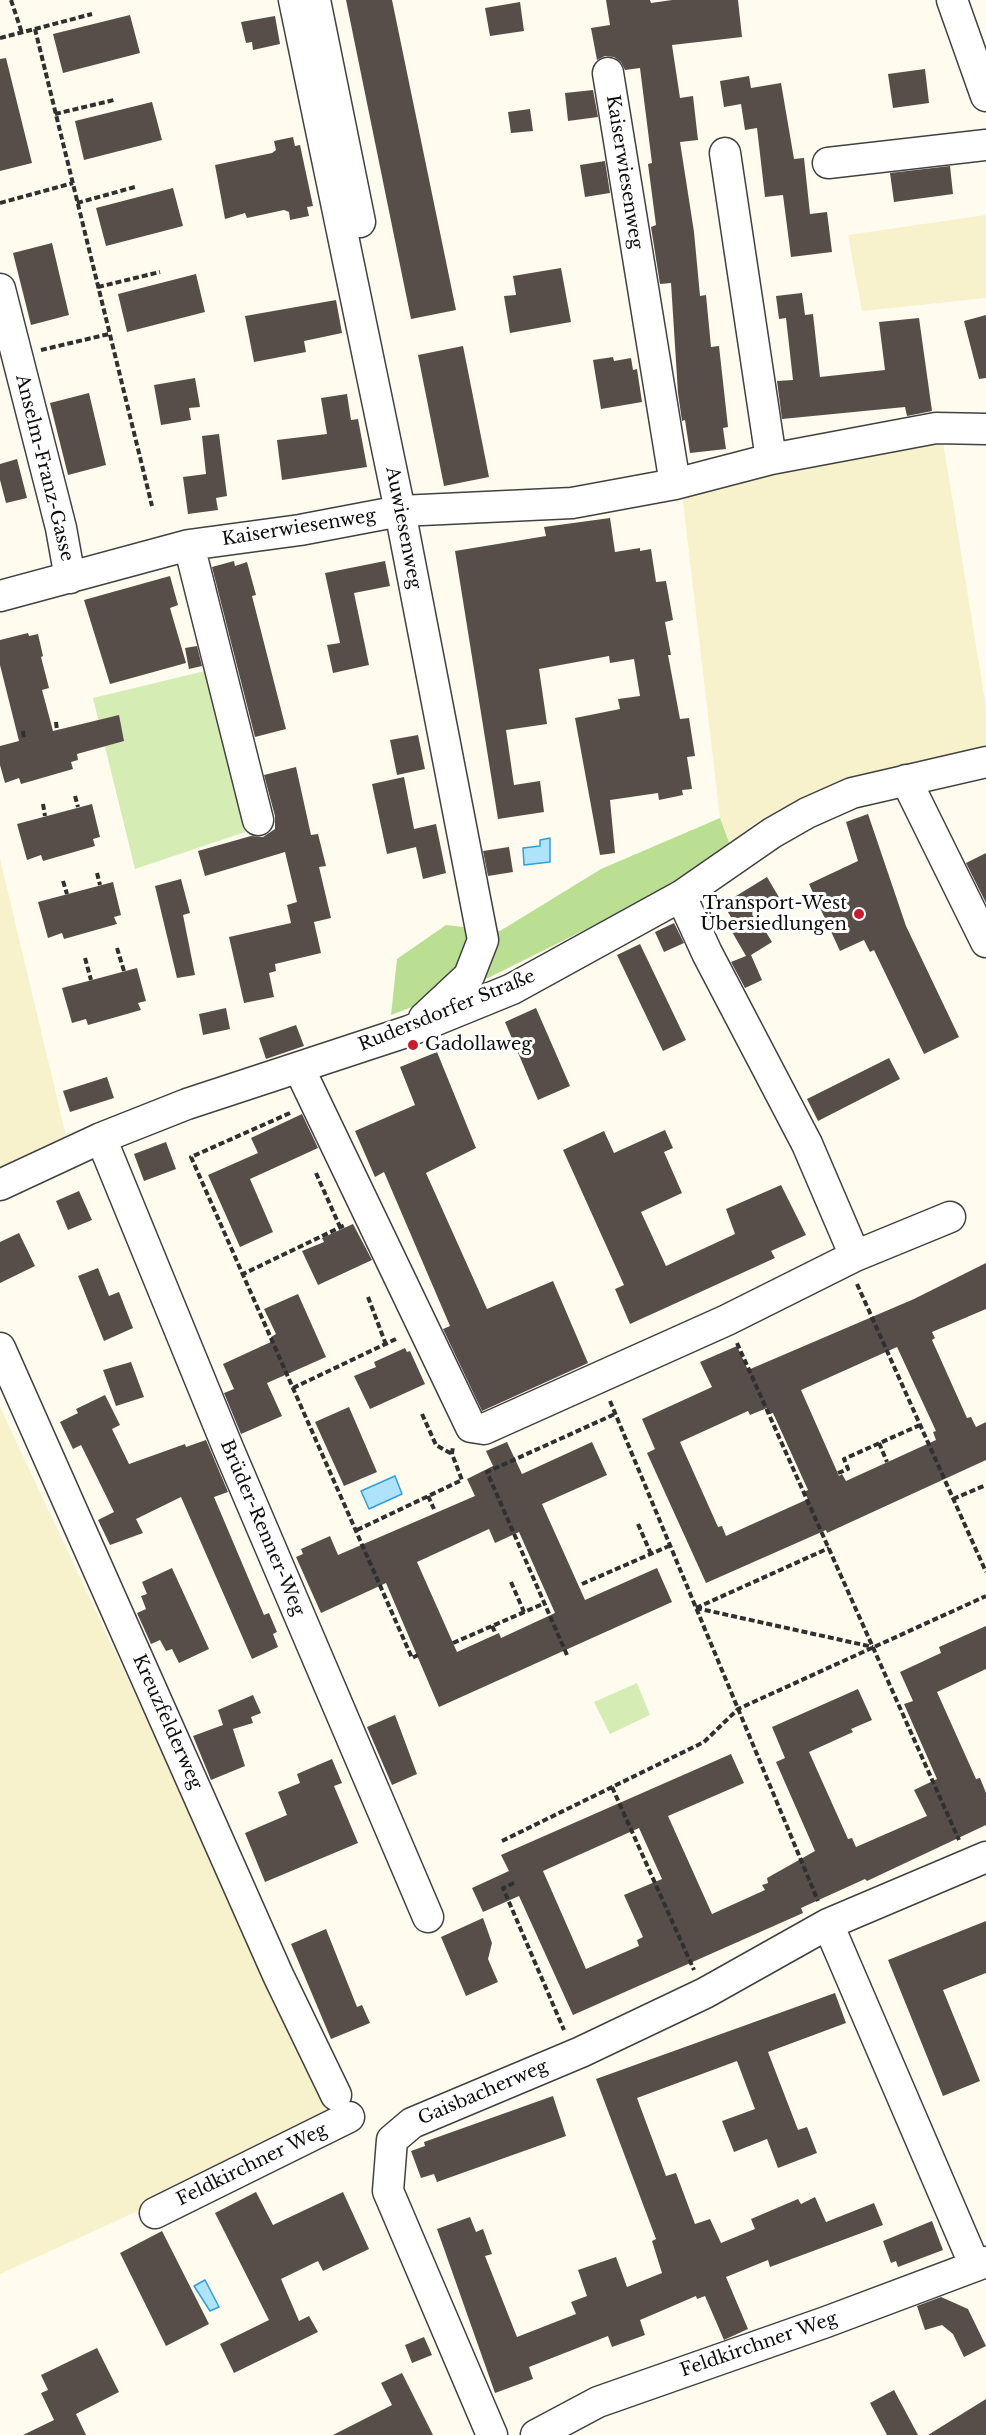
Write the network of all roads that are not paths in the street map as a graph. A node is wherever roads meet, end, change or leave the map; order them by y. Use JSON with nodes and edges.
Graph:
{"nodes":[{"id":1,"x":294,"y":0,"type":"edge"},
{"id":2,"x":315,"y":0,"type":"edge"},
{"id":3,"x":952,"y":0,"type":"edge"},
{"id":4,"x":608,"y":73,"type":"dead end"},
{"id":5,"x":986,"y":96,"type":"edge"},
{"id":6,"x":986,"y":145,"type":"edge"},
{"id":7,"x":725,"y":153,"type":"dead end"},
{"id":8,"x":828,"y":164,"type":"dead end"},
{"id":9,"x":0,"y":289,"type":"edge"},
{"id":10,"x":986,"y":429,"type":"edge"},
{"id":11,"x":771,"y":459,"type":"junction"},
{"id":12,"x":675,"y":484,"type":"junction"},
{"id":13,"x":409,"y":511,"type":"junction"},
{"id":14,"x":189,"y":545,"type":"junction"},
{"id":15,"x":70,"y":578,"type":"junction"},
{"id":16,"x":0,"y":596,"type":"edge"},
{"id":17,"x":986,"y":762,"type":"edge"},
{"id":18,"x":906,"y":780,"type":"junction"},
{"id":19,"x":258,"y":820,"type":"dead end"},
{"id":20,"x":681,"y":896,"type":"junction"},
{"id":21,"x":986,"y":942,"type":"edge"},
{"id":22,"x":409,"y":1031,"type":"junction"},
{"id":23,"x":299,"y":1068,"type":"junction"},
{"id":24,"x":101,"y":1138,"type":"junction"},
{"id":25,"x":0,"y":1185,"type":"edge"},
{"id":26,"x":950,"y":1217,"type":"dead end"},
{"id":27,"x":855,"y":1256,"type":"junction"},
{"id":28,"x":0,"y":1348,"type":"edge"},
{"id":29,"x":978,"y":1861,"type":"edge"},
{"id":30,"x":428,"y":1917,"type":"dead end"},
{"id":31,"x":828,"y":1924,"type":"junction"},
{"id":32,"x":343,"y":2106,"type":"joint"},
{"id":33,"x":155,"y":2213,"type":"dead end"},
{"id":34,"x":980,"y":2264,"type":"edge"},
{"id":35,"x":492,"y":2435,"type":"edge"},
{"id":36,"x":536,"y":2435,"type":"edge"}],
"edges":[{"from":1,"to":13,"type":"street","name":"Auwiesenweg"},
{"from":2,"to":13,"type":"street","name":"Auwiesenweg"},
{"from":3,"to":5,"type":"street"},
{"from":4,"to":12,"type":"street","name":"Kaiserwiesenweg"},
{"from":6,"to":8,"type":"street"},
{"from":7,"to":11,"type":"street"},
{"from":9,"to":15,"type":"street","name":"Anselm-Franz-Gasse"},
{"from":10,"to":11,"type":"street","name":"Kaiserwiesenweg"},
{"from":11,"to":12,"type":"street","name":"Kaiserwiesenweg"},
{"from":12,"to":13,"type":"street","name":"Kaiserwiesenweg"},
{"from":13,"to":14,"type":"street","name":"Kaiserwiesenweg"},
{"from":13,"to":22,"type":"street","name":"Auwiesenweg"},
{"from":14,"to":15,"type":"street","name":"Kaiserwiesenweg"},
{"from":14,"to":19,"type":"street"},
{"from":15,"to":16,"type":"street","name":"Kaiserwiesenweg"},
{"from":17,"to":18,"type":"street","name":"Rudersdorfer Straße"},
{"from":18,"to":20,"type":"street","name":"Rudersdorfer Straße"},
{"from":18,"to":21,"type":"street"},
{"from":20,"to":22,"type":"street","name":"Rudersdorfer Straße"},
{"from":20,"to":27,"type":"street"},
{"from":22,"to":23,"type":"street","name":"Rudersdorfer Straße"},
{"from":23,"to":24,"type":"street","name":"Rudersdorfer Straße"},
{"from":23,"to":27,"type":"street"},
{"from":24,"to":25,"type":"street","name":"Rudersdorfer Straße"},
{"from":24,"to":30,"type":"street","name":"Brüder-Renner-Weg"},
{"from":26,"to":27,"type":"street"},
{"from":28,"to":32,"type":"street","name":"Kreuzfelderweg"},
{"from":29,"to":31,"type":"street","name":"Gaisbacherweg"},
{"from":31,"to":34,"type":"street"},
{"from":31,"to":35,"type":"street","name":"Gaisbacherweg"},
{"from":32,"to":33,"type":"street","name":"Feldkirchner Weg"},
{"from":34,"to":36,"type":"street","name":"Feldkirchner Weg"}]}
